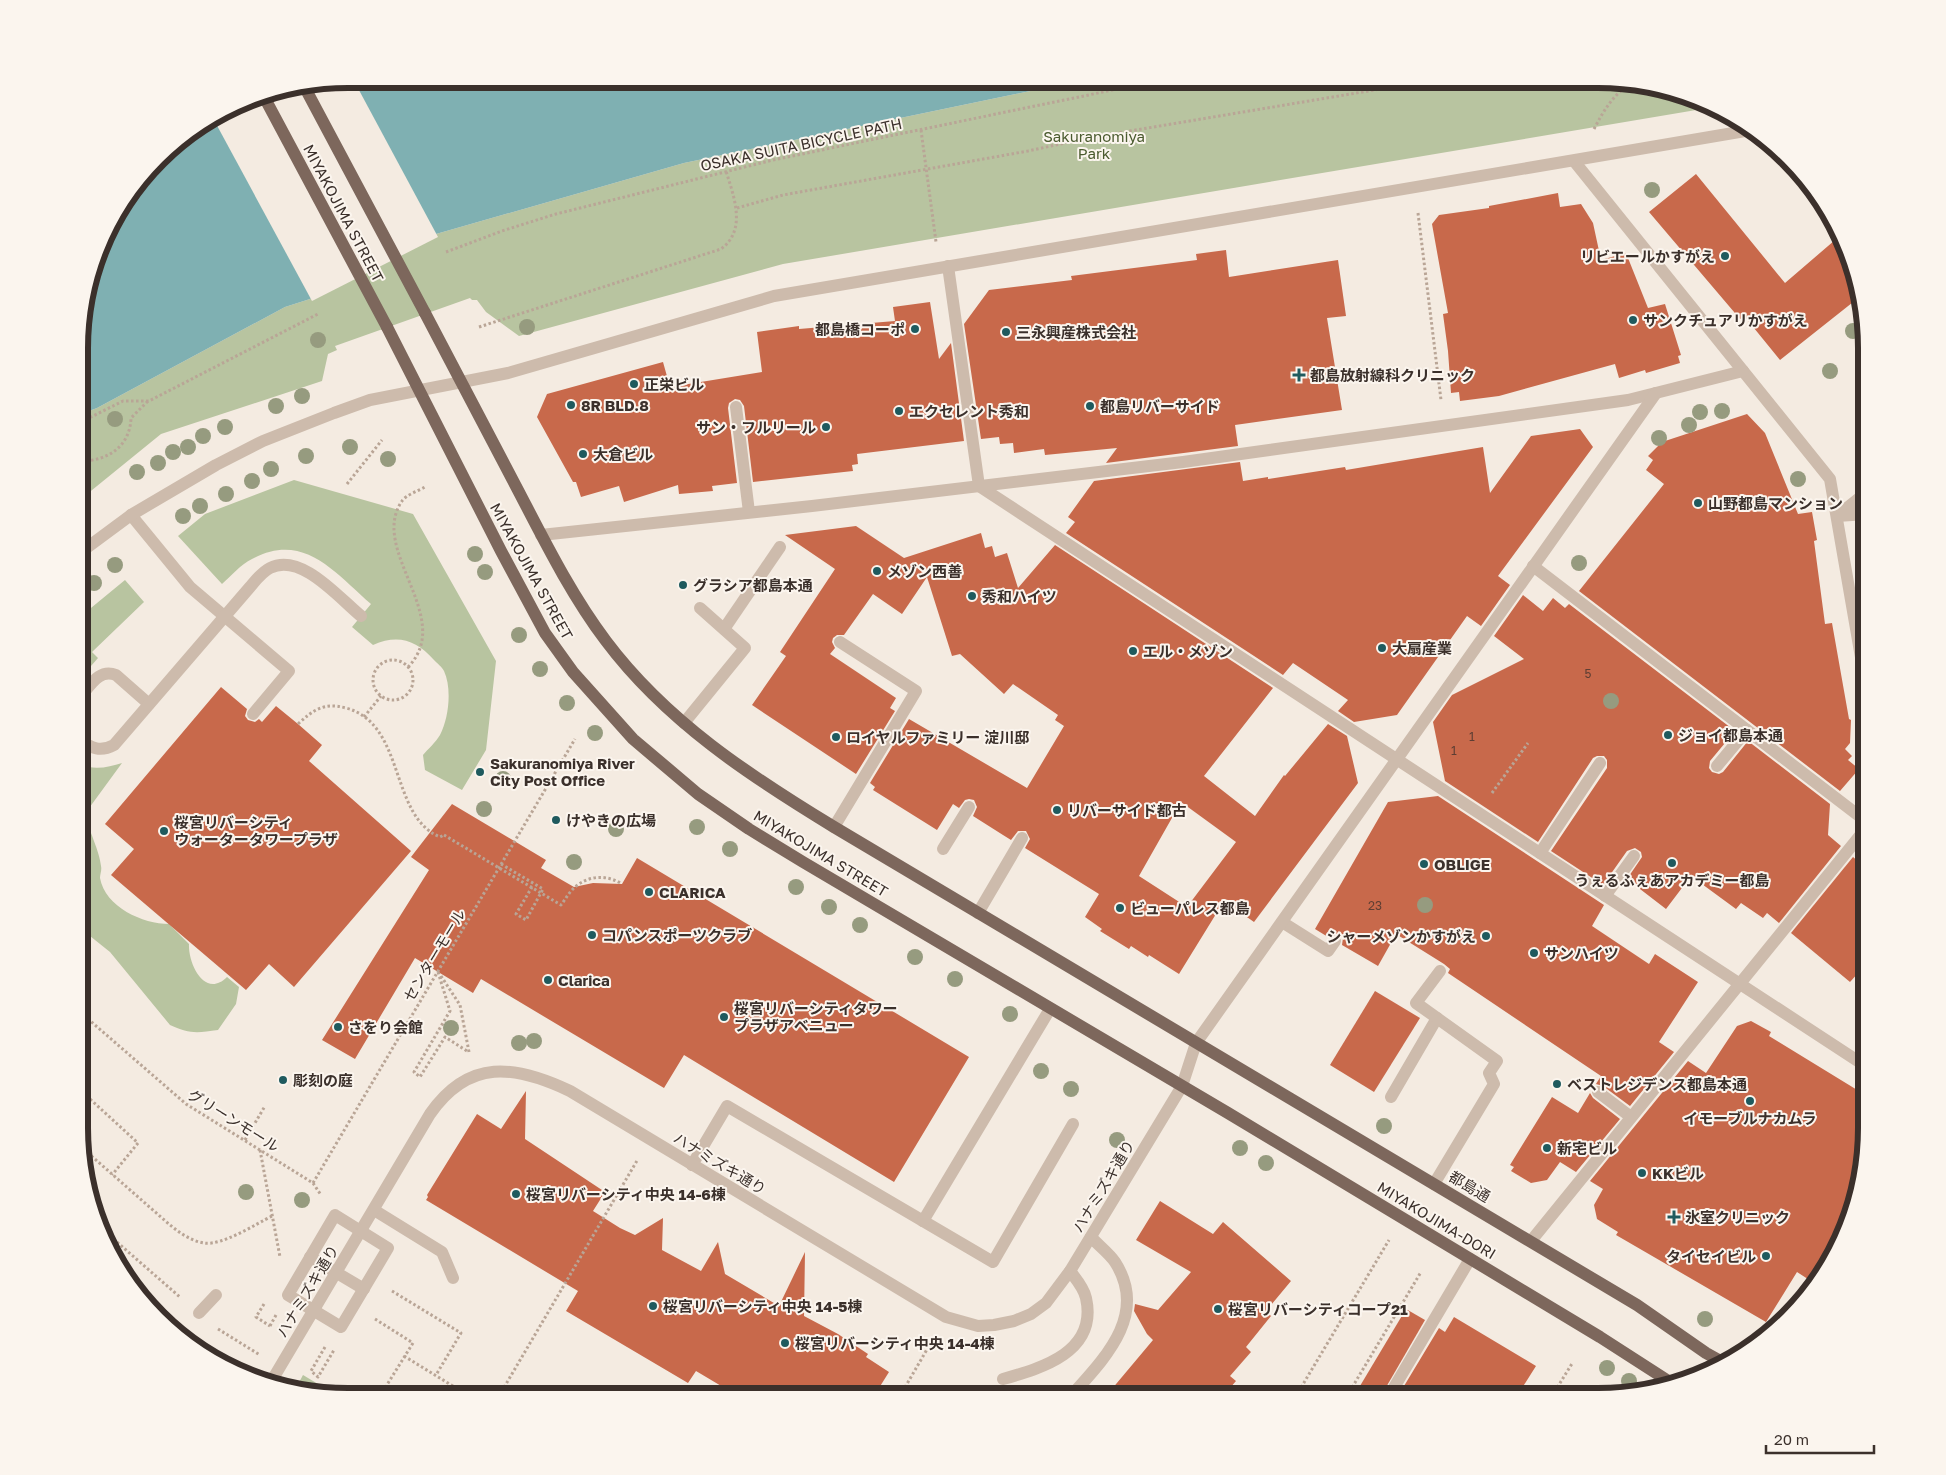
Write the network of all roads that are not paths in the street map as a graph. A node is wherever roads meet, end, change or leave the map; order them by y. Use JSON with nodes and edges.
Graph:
{"nodes":[{"id":1,"x":307,"y":91,"type":"edge"},
{"id":2,"x":266,"y":100,"type":"edge"},
{"id":3,"x":1743,"y":131,"type":"edge"},
{"id":4,"x":1574,"y":161,"type":"junction"},
{"id":5,"x":948,"y":266,"type":"junction"},
{"id":6,"x":1743,"y":371,"type":"junction"},
{"id":7,"x":462,"y":382,"type":"junction"},
{"id":8,"x":419,"y":390,"type":"junction"},
{"id":9,"x":1656,"y":392,"type":"junction"},
{"id":10,"x":736,"y":407,"type":"dead end"},
{"id":11,"x":979,"y":486,"type":"junction"},
{"id":12,"x":1858,"y":499,"type":"edge"},
{"id":13,"x":749,"y":512,"type":"junction"},
{"id":14,"x":131,"y":515,"type":"junction"},
{"id":15,"x":1858,"y":515,"type":"edge"},
{"id":16,"x":1837,"y":516,"type":"junction"},
{"id":17,"x":541,"y":534,"type":"junction"},
{"id":18,"x":88,"y":547,"type":"edge"},
{"id":19,"x":780,"y":547,"type":"dead end"},
{"id":20,"x":1533,"y":566,"type":"junction"},
{"id":21,"x":700,"y":608,"type":"dead end"},
{"id":22,"x":224,"y":616,"type":"junction"},
{"id":23,"x":360,"y":616,"type":"dead end"},
{"id":24,"x":724,"y":629,"type":"junction"},
{"id":25,"x":1858,"y":639,"type":"edge"},
{"id":26,"x":840,"y":642,"type":"dead end"},
{"id":27,"x":88,"y":688,"type":"edge"},
{"id":28,"x":149,"y":704,"type":"junction"},
{"id":29,"x":253,"y":714,"type":"dead end"},
{"id":30,"x":684,"y":723,"type":"junction"},
{"id":31,"x":1747,"y":730,"type":"junction"},
{"id":32,"x":88,"y":745,"type":"edge"},
{"id":33,"x":1397,"y":760,"type":"junction"},
{"id":34,"x":1600,"y":763,"type":"dead end"},
{"id":35,"x":1717,"y":766,"type":"dead end"},
{"id":36,"x":969,"y":806,"type":"dead end"},
{"id":37,"x":1858,"y":815,"type":"edge"},
{"id":38,"x":834,"y":827,"type":"junction"},
{"id":39,"x":1858,"y":837,"type":"edge"},
{"id":40,"x":1022,"y":838,"type":"dead end"},
{"id":41,"x":943,"y":850,"type":"dead end"},
{"id":42,"x":1540,"y":853,"type":"junction"},
{"id":43,"x":1634,"y":856,"type":"dead end"},
{"id":44,"x":1605,"y":896,"type":"junction"},
{"id":45,"x":978,"y":913,"type":"junction"},
{"id":46,"x":1282,"y":922,"type":"junction"},
{"id":47,"x":1335,"y":941,"type":"dead end"},
{"id":48,"x":1440,"y":971,"type":"dead end"},
{"id":49,"x":1739,"y":984,"type":"junction"},
{"id":50,"x":1050,"y":1009,"type":"junction"},
{"id":51,"x":1437,"y":1018,"type":"junction"},
{"id":52,"x":1196,"y":1043,"type":"junction"},
{"id":53,"x":1858,"y":1061,"type":"edge"},
{"id":54,"x":1182,"y":1086,"type":"junction"},
{"id":55,"x":1598,"y":1092,"type":"dead end"},
{"id":56,"x":1391,"y":1097,"type":"dead end"},
{"id":57,"x":1631,"y":1117,"type":"junction"},
{"id":58,"x":1073,"y":1124,"type":"dead end"},
{"id":59,"x":692,"y":1165,"type":"junction"},
{"id":60,"x":1434,"y":1184,"type":"junction"},
{"id":61,"x":374,"y":1210,"type":"junction"},
{"id":62,"x":923,"y":1221,"type":"junction"},
{"id":63,"x":1090,"y":1238,"type":"junction"},
{"id":64,"x":1531,"y":1241,"type":"junction"},
{"id":65,"x":310,"y":1257,"type":"junction"},
{"id":66,"x":1470,"y":1259,"type":"junction"},
{"id":67,"x":1070,"y":1271,"type":"junction"},
{"id":68,"x":453,"y":1278,"type":"dead end"},
{"id":69,"x":367,"y":1283,"type":"junction"},
{"id":70,"x":216,"y":1295,"type":"dead end"},
{"id":71,"x":199,"y":1313,"type":"dead end"},
{"id":72,"x":1717,"y":1359,"type":"edge"},
{"id":73,"x":274,"y":1377,"type":"edge"},
{"id":74,"x":1002,"y":1379,"type":"dead end"},
{"id":75,"x":1665,"y":1379,"type":"edge"},
{"id":76,"x":1078,"y":1388,"type":"edge"},
{"id":77,"x":1394,"y":1388,"type":"edge"}],
"edges":[{"from":1,"to":7,"type":"main road","name":"MIYAKOJIMA STREET","bridge":true},
{"from":2,"to":8,"type":"main road","name":"MIYAKOJIMA STREET","bridge":true},
{"from":3,"to":4,"type":"street"},
{"from":4,"to":5,"type":"street"},
{"from":4,"to":6,"type":"street"},
{"from":5,"to":7,"type":"street"},
{"from":5,"to":11,"type":"street"},
{"from":6,"to":9,"type":"street"},
{"from":6,"to":16,"type":"street"},
{"from":7,"to":8,"type":"street"},
{"from":7,"to":17,"type":"main road","name":"MIYAKOJIMA STREET"},
{"from":8,"to":14,"type":"street"},
{"from":8,"to":50,"type":"main road","name":"MIYAKOJIMA STREET"},
{"from":9,"to":11,"type":"street"},
{"from":9,"to":20,"type":"street","name":"ハナミズキ通り"},
{"from":10,"to":13,"type":"street"},
{"from":11,"to":13,"type":"street"},
{"from":11,"to":33,"type":"street"},
{"from":12,"to":16,"type":"street"},
{"from":13,"to":17,"type":"street"},
{"from":14,"to":18,"type":"street"},
{"from":14,"to":22,"type":"street"},
{"from":15,"to":16,"type":"street"},
{"from":16,"to":25,"type":"street"},
{"from":17,"to":30,"type":"main road","name":"MIYAKOJIMA STREET"},
{"from":19,"to":24,"type":"street"},
{"from":20,"to":31,"type":"street"},
{"from":20,"to":33,"type":"street","name":"ハナミズキ通り"},
{"from":21,"to":24,"type":"street"},
{"from":22,"to":23,"type":"street"},
{"from":22,"to":28,"type":"street"},
{"from":22,"to":29,"type":"street"},
{"from":24,"to":30,"type":"street"},
{"from":26,"to":38,"type":"street"},
{"from":27,"to":28,"type":"street"},
{"from":28,"to":32,"type":"street"},
{"from":30,"to":38,"type":"main road","name":"MIYAKOJIMA STREET"},
{"from":31,"to":35,"type":"street"},
{"from":31,"to":37,"type":"street"},
{"from":33,"to":42,"type":"street"},
{"from":33,"to":46,"type":"street","name":"ハナミズキ通り"},
{"from":34,"to":42,"type":"street"},
{"from":36,"to":41,"type":"street"},
{"from":38,"to":45,"type":"main road","name":"MIYAKOJIMA STREET"},
{"from":39,"to":49,"type":"street"},
{"from":40,"to":45,"type":"street"},
{"from":42,"to":44,"type":"street"},
{"from":43,"to":44,"type":"street"},
{"from":44,"to":49,"type":"street"},
{"from":45,"to":52,"type":"main road","name":"MIYAKOJIMA STREET"},
{"from":46,"to":47,"type":"street"},
{"from":46,"to":52,"type":"street","name":"ハナミズキ通り"},
{"from":48,"to":51,"type":"street"},
{"from":49,"to":53,"type":"street"},
{"from":49,"to":57,"type":"street"},
{"from":50,"to":54,"type":"main road","name":"MIYAKOJIMA STREET"},
{"from":50,"to":62,"type":"street"},
{"from":51,"to":56,"type":"street"},
{"from":51,"to":60,"type":"street"},
{"from":52,"to":54,"type":"street","name":"ハナミズキ通り"},
{"from":52,"to":60,"type":"main road","name":"都島通"},
{"from":54,"to":63,"type":"street","name":"ハナミズキ通り"},
{"from":54,"to":66,"type":"main road","name":"MIYAKOJIMA-DORI"},
{"from":55,"to":57,"type":"street"},
{"from":57,"to":64,"type":"street"},
{"from":58,"to":62,"type":"street"},
{"from":59,"to":61,"type":"street","name":"ハナミズキ通り"},
{"from":59,"to":62,"type":"street"},
{"from":59,"to":67,"type":"street","name":"ハナミズキ通り"},
{"from":60,"to":64,"type":"main road","name":"都島通"},
{"from":61,"to":68,"type":"street"},
{"from":61,"to":73,"type":"street","name":"ハナミズキ通り"},
{"from":63,"to":67,"type":"street","name":"ハナミズキ通り"},
{"from":63,"to":76,"type":"street"},
{"from":64,"to":72,"type":"main road","name":"都島通"},
{"from":65,"to":69,"type":"street","bridge":true},
{"from":65,"to":69,"type":"street","bridge":true},
{"from":65,"to":69,"type":"street","bridge":true},
{"from":66,"to":75,"type":"main road","name":"MIYAKOJIMA-DORI"},
{"from":66,"to":77,"type":"street"},
{"from":67,"to":74,"type":"street"},
{"from":70,"to":71,"type":"street"}]}
